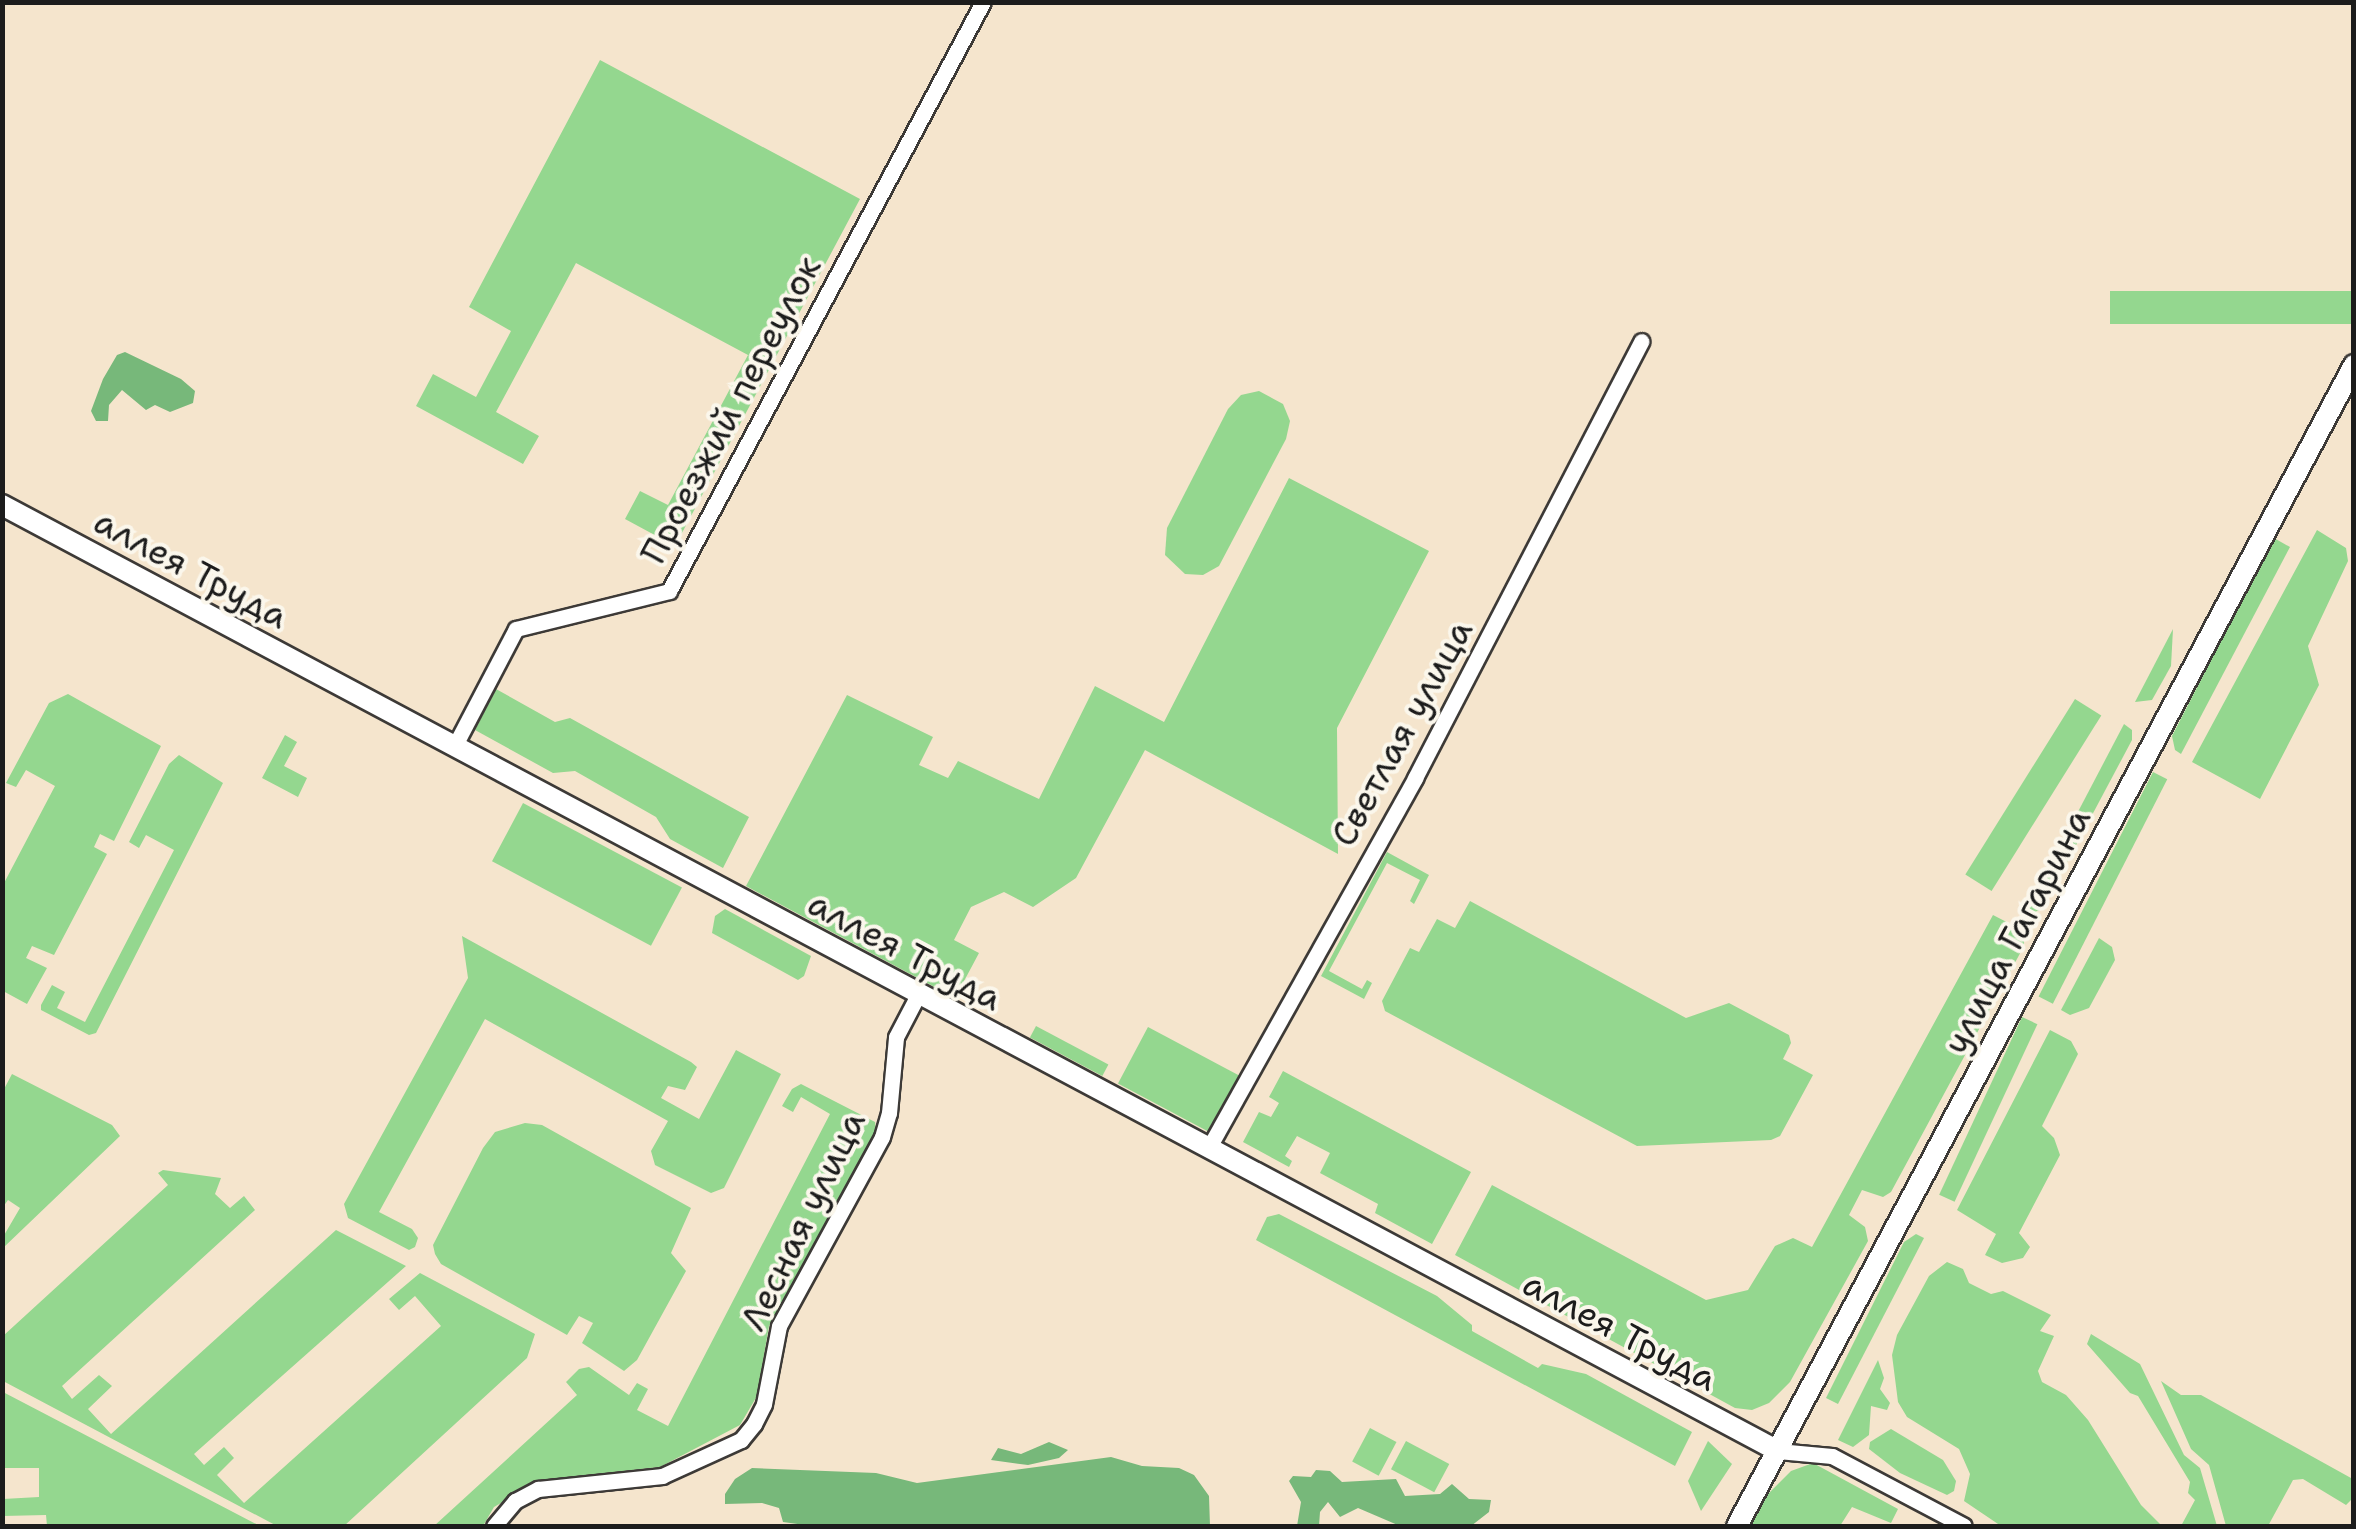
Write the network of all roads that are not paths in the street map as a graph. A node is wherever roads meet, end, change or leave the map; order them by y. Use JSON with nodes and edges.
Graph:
{"nodes":[{"id":1,"x":983,"y":2,"type":"edge"},
{"id":2,"x":1642,"y":342,"type":"dead end"},
{"id":3,"x":2354,"y":365,"type":"edge"},
{"id":4,"x":2,"y":505,"type":"edge"},
{"id":5,"x":454,"y":747,"type":"junction"},
{"id":6,"x":918,"y":995,"type":"junction"},
{"id":7,"x":1208,"y":1149,"type":"junction"},
{"id":8,"x":1778,"y":1451,"type":"junction"},
{"id":9,"x":494,"y":1526,"type":"edge"},
{"id":10,"x":1737,"y":1526,"type":"edge"},
{"id":11,"x":1964,"y":1526,"type":"edge"}],
"edges":[{"from":1,"to":5,"type":"street","name":"Проезжий переулок"},
{"from":2,"to":7,"type":"street","name":"Светлая улица"},
{"from":3,"to":8,"type":"street","name":"улица Гагарина"},
{"from":4,"to":5,"type":"street","name":"аллея Труда"},
{"from":5,"to":6,"type":"street","name":"аллея Труда"},
{"from":6,"to":7,"type":"street","name":"аллея Труда"},
{"from":6,"to":9,"type":"street","name":"Лесная улица"},
{"from":7,"to":8,"type":"street","name":"аллея Труда"},
{"from":8,"to":10,"type":"street","name":"улица Гагарина"},
{"from":8,"to":11,"type":"street"}]}
